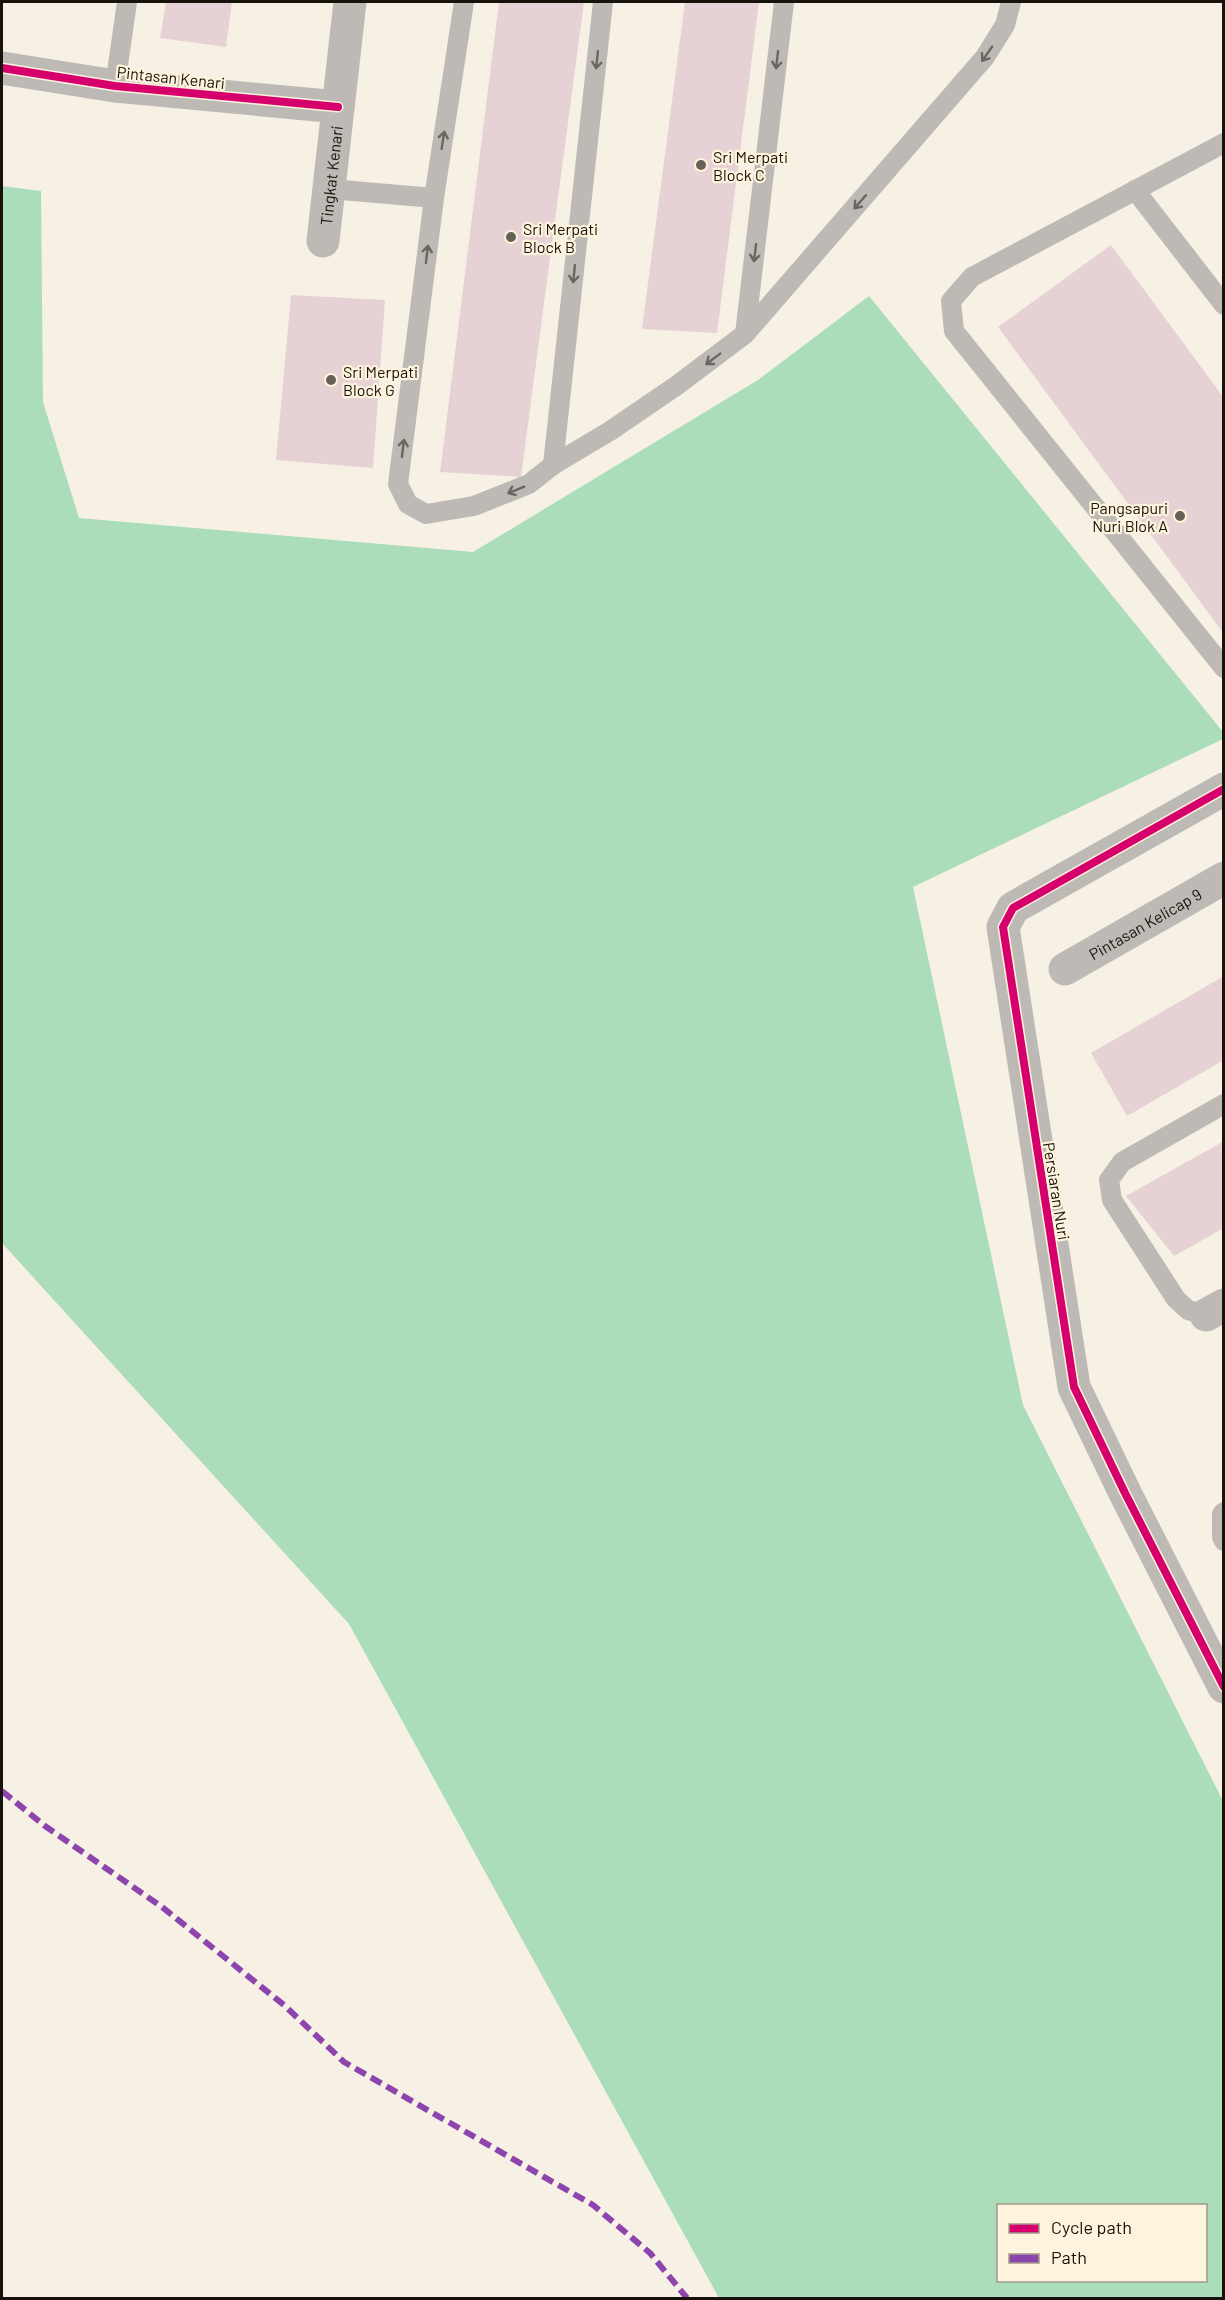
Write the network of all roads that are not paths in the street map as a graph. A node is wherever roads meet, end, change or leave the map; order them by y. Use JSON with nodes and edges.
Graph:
{"nodes":[{"id":1,"x":127,"y":2,"type":"edge"},
{"id":2,"x":350,"y":2,"type":"edge"},
{"id":3,"x":464,"y":2,"type":"edge"},
{"id":4,"x":603,"y":2,"type":"edge"},
{"id":5,"x":784,"y":2,"type":"edge"},
{"id":6,"x":1011,"y":2,"type":"edge"},
{"id":7,"x":2,"y":68,"type":"edge"},
{"id":8,"x":115,"y":86,"type":"junction"},
{"id":9,"x":338,"y":107,"type":"junction"},
{"id":10,"x":1224,"y":143,"type":"edge"},
{"id":11,"x":330,"y":189,"type":"junction"},
{"id":12,"x":1135,"y":190,"type":"junction"},
{"id":13,"x":434,"y":198,"type":"junction"},
{"id":14,"x":323,"y":241,"type":"dead end"},
{"id":15,"x":1224,"y":305,"type":"edge"},
{"id":16,"x":746,"y":334,"type":"junction"},
{"id":17,"x":553,"y":465,"type":"junction"},
{"id":18,"x":1224,"y":668,"type":"edge"},
{"id":19,"x":1224,"y":789,"type":"edge"},
{"id":20,"x":1224,"y":878,"type":"edge"},
{"id":21,"x":1065,"y":969,"type":"dead end"},
{"id":22,"x":1224,"y":1104,"type":"edge"},
{"id":23,"x":1215,"y":1310,"type":"edge"},
{"id":24,"x":1224,"y":1512,"type":"edge"},
{"id":25,"x":1224,"y":1541,"type":"edge"},
{"id":26,"x":1224,"y":1687,"type":"edge"}],
"edges":[{"from":1,"to":8,"type":"lane"},
{"from":2,"to":9,"type":"street","name":"Tingkat Kenari"},
{"from":13,"to":3,"type":"lane","one_way":true},
{"from":4,"to":17,"type":"lane","one_way":true},
{"from":5,"to":16,"type":"lane","one_way":true},
{"from":6,"to":16,"type":"lane","one_way":true},
{"from":7,"to":8,"type":"street","name":"Pintasan Kenari"},
{"from":8,"to":9,"type":"street","name":"Pintasan Kenari"},
{"from":9,"to":11,"type":"street","name":"Tingkat Kenari"},
{"from":10,"to":12,"type":"lane"},
{"from":11,"to":13,"type":"lane"},
{"from":11,"to":14,"type":"street","name":"Tingkat Kenari"},
{"from":12,"to":15,"type":"lane"},
{"from":12,"to":18,"type":"lane"},
{"from":17,"to":13,"type":"lane","one_way":true},
{"from":16,"to":17,"type":"lane","one_way":true},
{"from":19,"to":26,"type":"street","name":"Persiaran Nuri"},
{"from":20,"to":21,"type":"street","name":"Pintasan Kelicap 9"},
{"from":22,"to":23,"type":"lane"},
{"from":24,"to":25,"type":"lane"}]}
